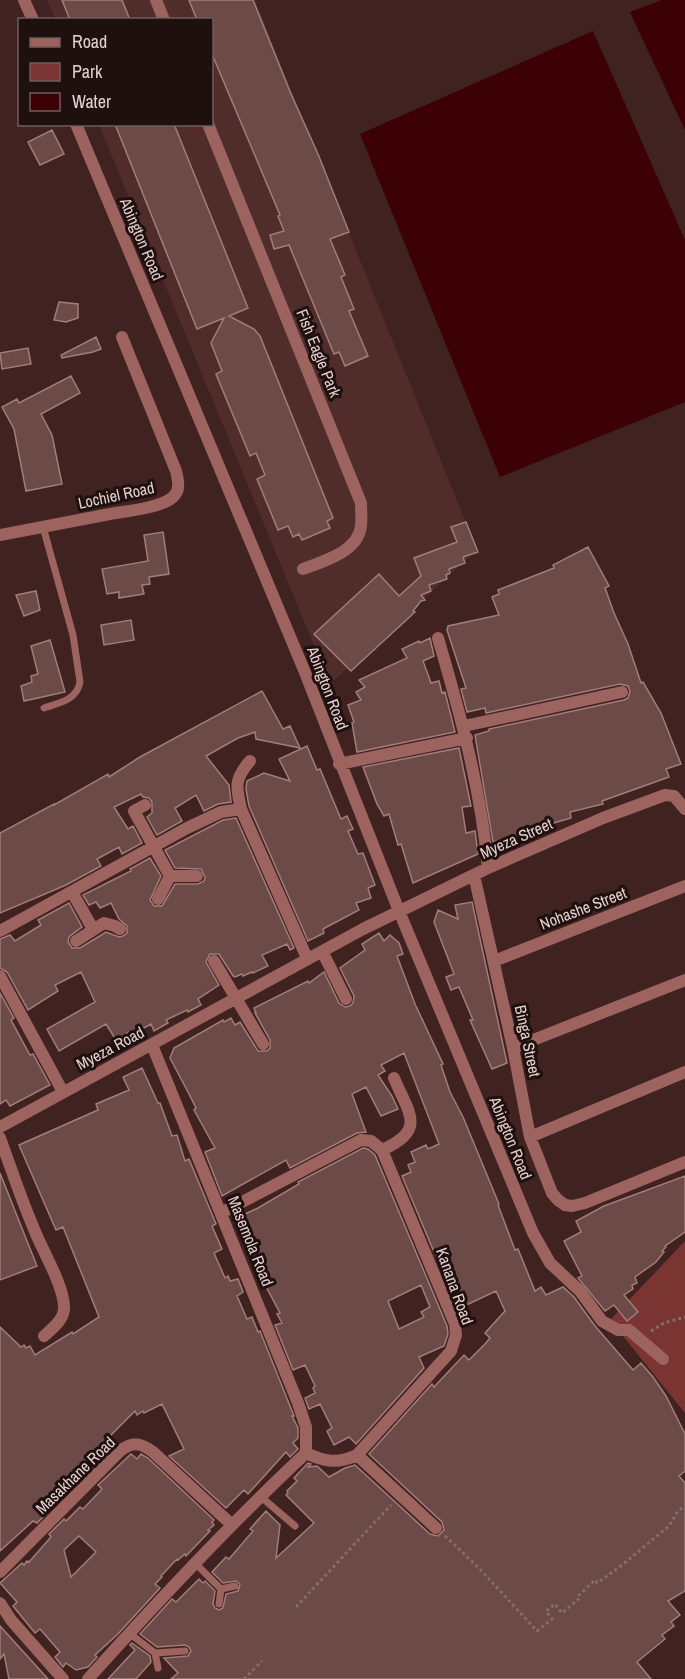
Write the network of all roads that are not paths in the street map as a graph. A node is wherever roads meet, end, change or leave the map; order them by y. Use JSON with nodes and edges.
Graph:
{"nodes":[{"id":1,"x":24,"y":0,"type":"edge"},
{"id":2,"x":156,"y":0,"type":"edge"},
{"id":3,"x":32,"y":18,"type":"edge"},
{"id":4,"x":163,"y":18,"type":"edge"},
{"id":5,"x":77,"y":126,"type":"edge"},
{"id":6,"x":209,"y":126,"type":"edge"},
{"id":7,"x":122,"y":337,"type":"dead end"},
{"id":8,"x":43,"y":527,"type":"junction"},
{"id":9,"x":0,"y":535,"type":"edge"},
{"id":10,"x":303,"y":569,"type":"dead end"},
{"id":11,"x":438,"y":638,"type":"dead end"},
{"id":12,"x":622,"y":692,"type":"dead end"},
{"id":13,"x":44,"y":708,"type":"dead end"},
{"id":14,"x":465,"y":732,"type":"junction"},
{"id":15,"x":250,"y":761,"type":"dead end"},
{"id":16,"x":339,"y":764,"type":"junction"},
{"id":17,"x":684,"y":805,"type":"edge"},
{"id":18,"x":241,"y":809,"type":"junction"},
{"id":19,"x":135,"y":810,"type":"dead end"},
{"id":20,"x":154,"y":846,"type":"junction"},
{"id":21,"x":489,"y":868,"type":"junction"},
{"id":22,"x":474,"y":875,"type":"junction"},
{"id":23,"x":170,"y":876,"type":"junction"},
{"id":24,"x":197,"y":876,"type":"dead end"},
{"id":25,"x":685,"y":885,"type":"edge"},
{"id":26,"x":72,"y":892,"type":"junction"},
{"id":27,"x":158,"y":899,"type":"dead end"},
{"id":28,"x":399,"y":911,"type":"junction"},
{"id":29,"x":93,"y":929,"type":"junction"},
{"id":30,"x":120,"y":929,"type":"dead end"},
{"id":31,"x":0,"y":931,"type":"edge"},
{"id":32,"x":76,"y":941,"type":"dead end"},
{"id":33,"x":322,"y":951,"type":"junction"},
{"id":34,"x":307,"y":958,"type":"junction"},
{"id":35,"x":214,"y":961,"type":"dead end"},
{"id":36,"x":494,"y":961,"type":"junction"},
{"id":37,"x":0,"y":976,"type":"edge"},
{"id":38,"x":685,"y":980,"type":"edge"},
{"id":39,"x":236,"y":998,"type":"junction"},
{"id":40,"x":346,"y":999,"type":"dead end"},
{"id":41,"x":263,"y":1044,"type":"dead end"},
{"id":42,"x":152,"y":1045,"type":"junction"},
{"id":43,"x":513,"y":1048,"type":"junction"},
{"id":44,"x":685,"y":1072,"type":"edge"},
{"id":45,"x":394,"y":1078,"type":"dead end"},
{"id":46,"x":63,"y":1092,"type":"junction"},
{"id":47,"x":0,"y":1127,"type":"edge"},
{"id":48,"x":530,"y":1137,"type":"junction"},
{"id":49,"x":0,"y":1138,"type":"edge"},
{"id":50,"x":382,"y":1150,"type":"junction"},
{"id":51,"x":685,"y":1162,"type":"edge"},
{"id":52,"x":221,"y":1213,"type":"junction"},
{"id":53,"x":44,"y":1335,"type":"dead end"},
{"id":54,"x":663,"y":1359,"type":"dead end"},
{"id":55,"x":306,"y":1453,"type":"junction"},
{"id":56,"x":357,"y":1455,"type":"junction"},
{"id":57,"x":260,"y":1496,"type":"junction"},
{"id":58,"x":232,"y":1525,"type":"junction"},
{"id":59,"x":295,"y":1526,"type":"dead end"},
{"id":60,"x":436,"y":1528,"type":"road end"},
{"id":61,"x":195,"y":1562,"type":"junction"},
{"id":62,"x":0,"y":1572,"type":"edge"},
{"id":63,"x":235,"y":1586,"type":"dead end"},
{"id":64,"x":221,"y":1589,"type":"junction"},
{"id":65,"x":0,"y":1604,"type":"edge"},
{"id":66,"x":219,"y":1604,"type":"dead end"},
{"id":67,"x":129,"y":1633,"type":"junction"},
{"id":68,"x":185,"y":1651,"type":"dead end"},
{"id":69,"x":155,"y":1653,"type":"junction"},
{"id":70,"x":158,"y":1668,"type":"dead end"},
{"id":71,"x":63,"y":1679,"type":"edge"},
{"id":72,"x":88,"y":1679,"type":"edge"}],
"edges":[{"from":1,"to":3,"type":"street"},
{"from":2,"to":4,"type":"street"},
{"from":5,"to":16,"type":"street","name":"Abington Road"},
{"from":6,"to":10,"type":"street","name":"Fish Eagle Park"},
{"from":7,"to":8,"type":"street","name":"Lochiel Road"},
{"from":8,"to":9,"type":"street","name":"Lochiel Road"},
{"from":8,"to":13,"type":"lane"},
{"from":11,"to":14,"type":"street"},
{"from":12,"to":14,"type":"street"},
{"from":14,"to":16,"type":"street"},
{"from":14,"to":21,"type":"street"},
{"from":15,"to":18,"type":"street"},
{"from":16,"to":28,"type":"street","name":"Abington Road"},
{"from":17,"to":21,"type":"street","name":"Myeza Street"},
{"from":18,"to":20,"type":"street"},
{"from":18,"to":34,"type":"street"},
{"from":19,"to":20,"type":"street"},
{"from":20,"to":23,"type":"street"},
{"from":20,"to":26,"type":"street"},
{"from":21,"to":22,"type":"street","name":"Myeza Street"},
{"from":22,"to":28,"type":"street","name":"Myeza Street"},
{"from":22,"to":36,"type":"street","name":"Binga Street"},
{"from":23,"to":24,"type":"street"},
{"from":23,"to":27,"type":"street"},
{"from":25,"to":36,"type":"street","name":"Nohashe Street"},
{"from":26,"to":29,"type":"street"},
{"from":26,"to":31,"type":"street"},
{"from":28,"to":33,"type":"street","name":"Myeza Road"},
{"from":28,"to":54,"type":"street","name":"Abington Road"},
{"from":29,"to":30,"type":"street"},
{"from":29,"to":32,"type":"street"},
{"from":33,"to":34,"type":"street","name":"Myeza Road"},
{"from":33,"to":40,"type":"street"},
{"from":34,"to":39,"type":"street","name":"Myeza Road"},
{"from":35,"to":39,"type":"street"},
{"from":36,"to":43,"type":"street","name":"Binga Street"},
{"from":37,"to":46,"type":"street"},
{"from":38,"to":43,"type":"street"},
{"from":39,"to":41,"type":"street"},
{"from":39,"to":42,"type":"street","name":"Myeza Road"},
{"from":42,"to":46,"type":"street","name":"Myeza Road"},
{"from":42,"to":52,"type":"street","name":"Masemola Road"},
{"from":43,"to":48,"type":"street","name":"Binga Street"},
{"from":44,"to":48,"type":"street"},
{"from":45,"to":50,"type":"street"},
{"from":46,"to":47,"type":"street","name":"Myeza Road"},
{"from":48,"to":51,"type":"street","name":"Binga Street"},
{"from":49,"to":53,"type":"street"},
{"from":50,"to":52,"type":"street"},
{"from":50,"to":56,"type":"street","name":"Kanana Road"},
{"from":52,"to":55,"type":"street","name":"Masemola Road"},
{"from":55,"to":56,"type":"street","name":"Kanana Road"},
{"from":55,"to":57,"type":"street"},
{"from":56,"to":60,"type":"street"},
{"from":57,"to":58,"type":"street"},
{"from":57,"to":59,"type":"lane"},
{"from":58,"to":61,"type":"street"},
{"from":58,"to":62,"type":"street","name":"Masakhane Road"},
{"from":61,"to":64,"type":"lane"},
{"from":61,"to":67,"type":"street"},
{"from":63,"to":64,"type":"lane"},
{"from":64,"to":66,"type":"lane"},
{"from":65,"to":71,"type":"street"},
{"from":67,"to":69,"type":"lane"},
{"from":67,"to":72,"type":"street"},
{"from":68,"to":69,"type":"lane"},
{"from":69,"to":70,"type":"lane"}]}
